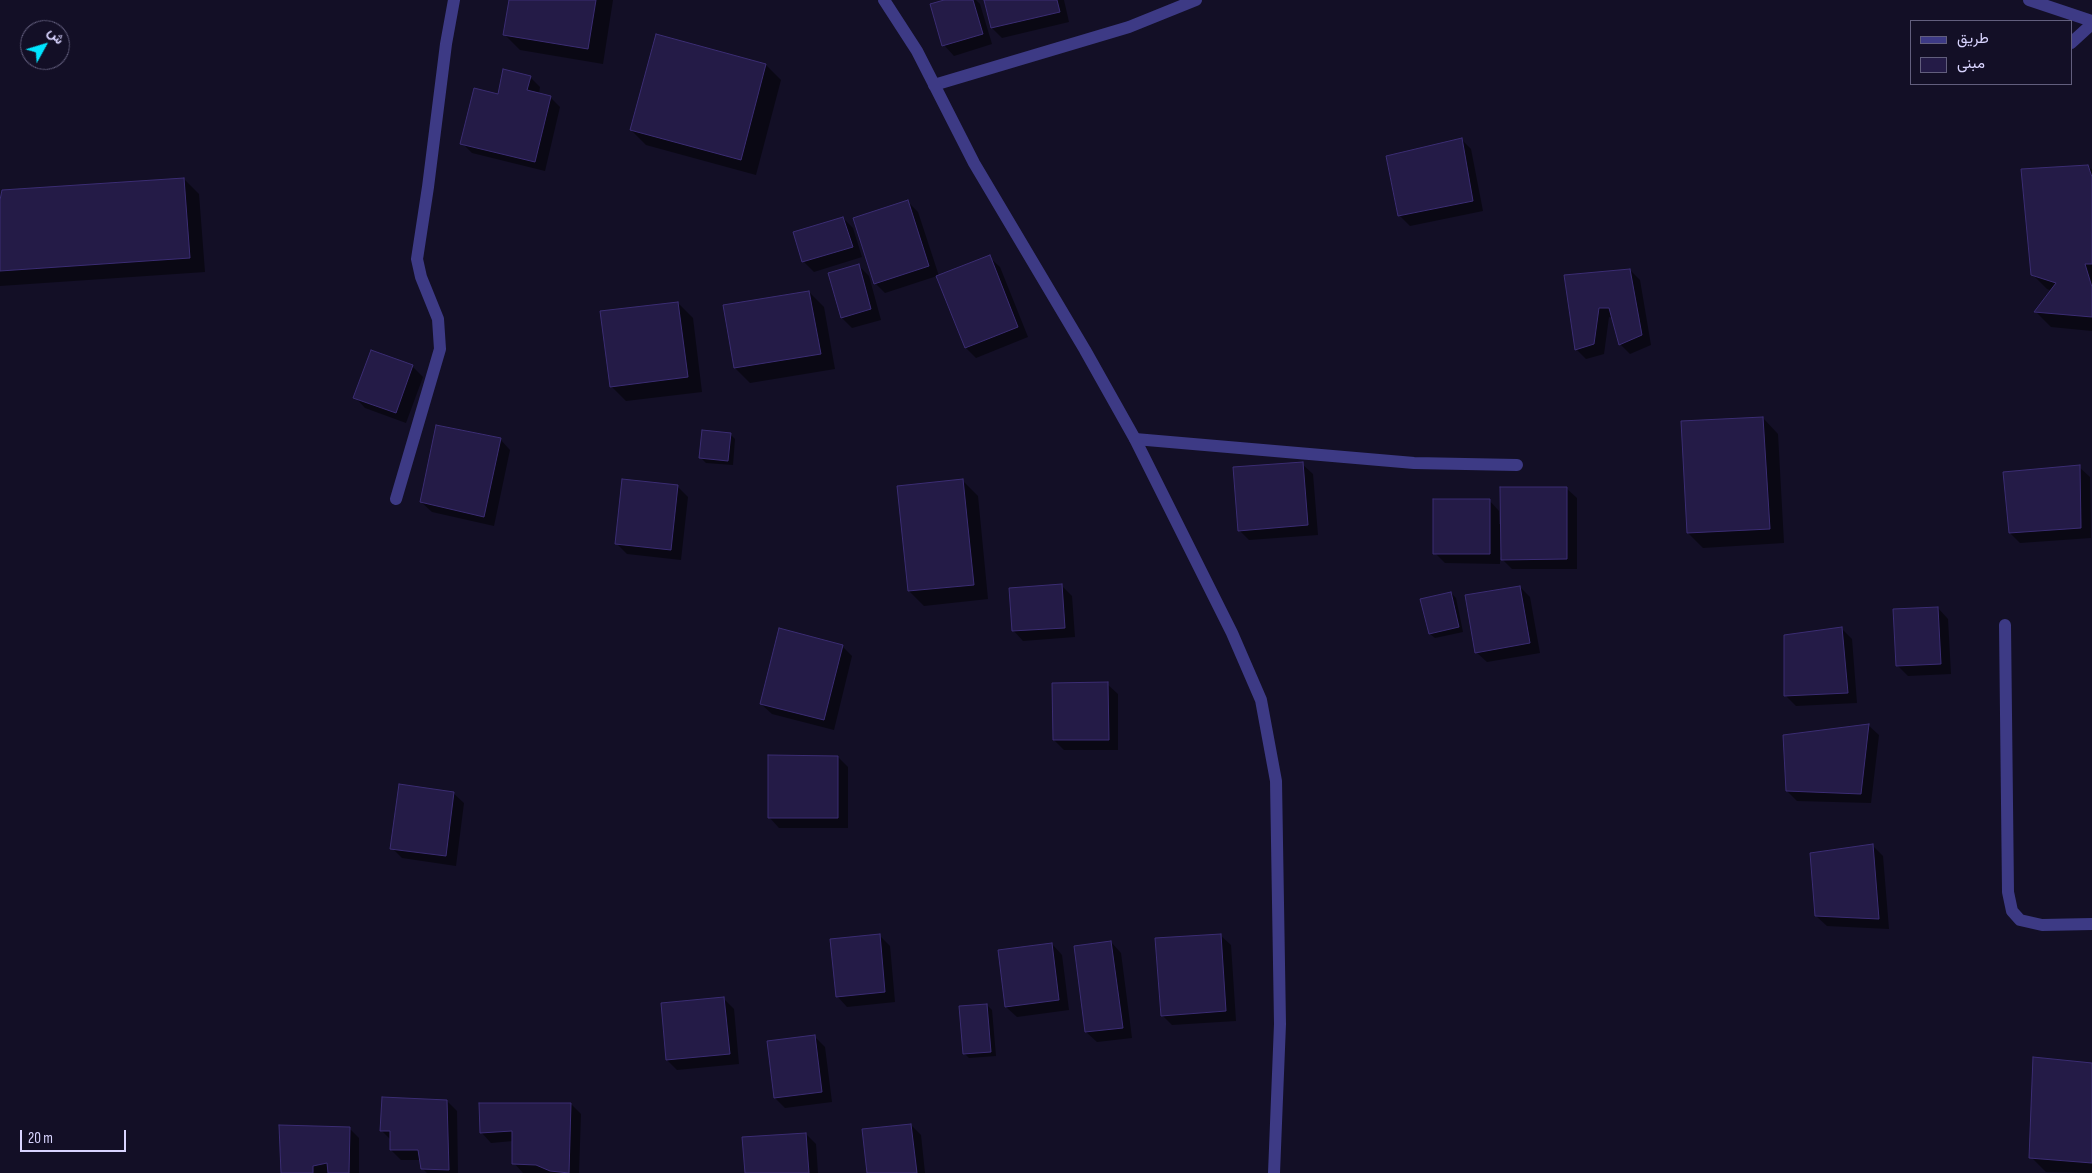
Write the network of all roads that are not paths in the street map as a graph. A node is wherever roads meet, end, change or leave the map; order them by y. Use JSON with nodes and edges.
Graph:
{"nodes":[{"id":1,"x":454,"y":0,"type":"edge"},
{"id":2,"x":884,"y":0,"type":"edge"},
{"id":3,"x":1196,"y":0,"type":"edge"},
{"id":4,"x":2029,"y":0,"type":"edge"},
{"id":5,"x":2092,"y":22,"type":"edge"},
{"id":6,"x":2072,"y":42,"type":"edge"},
{"id":7,"x":934,"y":85,"type":"junction"},
{"id":8,"x":1135,"y":438,"type":"junction"},
{"id":9,"x":1516,"y":464,"type":"dead end"},
{"id":10,"x":396,"y":499,"type":"dead end"},
{"id":11,"x":2005,"y":625,"type":"dead end"},
{"id":12,"x":2092,"y":924,"type":"edge"},
{"id":13,"x":1274,"y":1173,"type":"edge"}],
"edges":[{"from":1,"to":10,"type":"street"},
{"from":2,"to":7,"type":"street"},
{"from":3,"to":7,"type":"street"},
{"from":4,"to":5,"type":"street"},
{"from":5,"to":6,"type":"street"},
{"from":7,"to":8,"type":"street"},
{"from":8,"to":9,"type":"street"},
{"from":8,"to":13,"type":"street"},
{"from":11,"to":12,"type":"street"}]}
